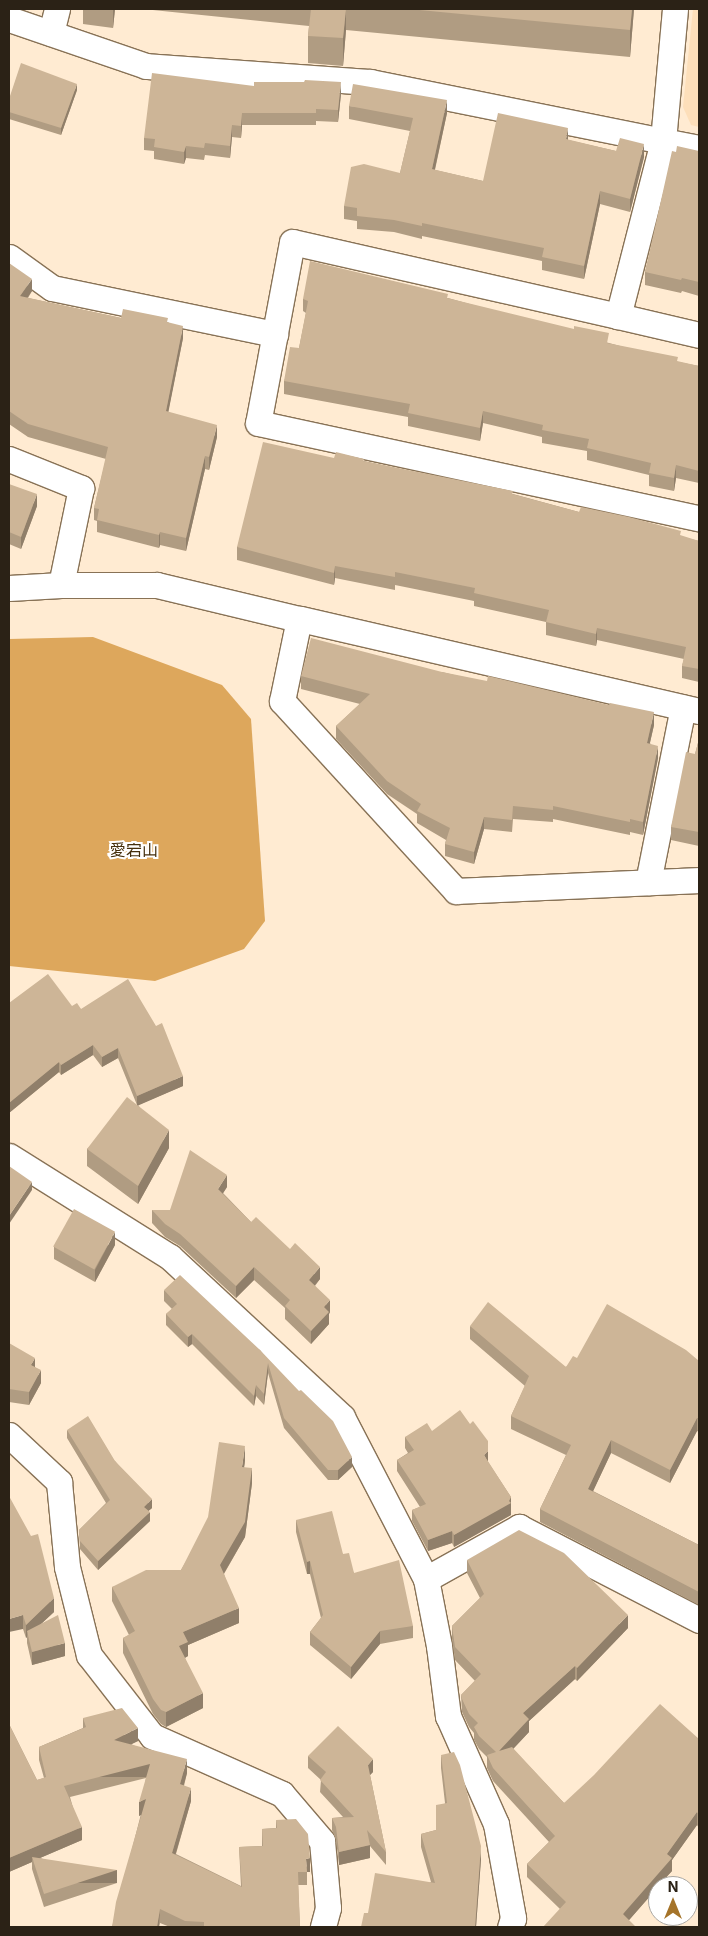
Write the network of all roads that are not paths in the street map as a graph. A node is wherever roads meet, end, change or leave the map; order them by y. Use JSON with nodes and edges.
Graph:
{"nodes":[{"id":1,"x":56,"y":9,"type":"edge"},
{"id":2,"x":675,"y":9,"type":"edge"},
{"id":3,"x":9,"y":19,"type":"edge"},
{"id":4,"x":51,"y":33,"type":"junction"},
{"id":5,"x":663,"y":141,"type":"junction"},
{"id":6,"x":699,"y":148,"type":"edge"},
{"id":7,"x":9,"y":257,"type":"edge"},
{"id":8,"x":618,"y":316,"type":"junction"},
{"id":9,"x":275,"y":334,"type":"junction"},
{"id":10,"x":699,"y":335,"type":"edge"},
{"id":11,"x":9,"y":459,"type":"edge"},
{"id":12,"x":699,"y":518,"type":"edge"},
{"id":13,"x":61,"y":585,"type":"junction"},
{"id":14,"x":9,"y":588,"type":"edge"},
{"id":15,"x":299,"y":619,"type":"junction"},
{"id":16,"x":691,"y":709,"type":"edge"},
{"id":17,"x":699,"y":880,"type":"edge"},
{"id":18,"x":648,"y":882,"type":"junction"},
{"id":19,"x":9,"y":1156,"type":"edge"},
{"id":20,"x":9,"y":1435,"type":"edge"},
{"id":21,"x":426,"y":1579,"type":"junction"},
{"id":22,"x":699,"y":1620,"type":"edge"},
{"id":23,"x":323,"y":1927,"type":"edge"},
{"id":24,"x":510,"y":1927,"type":"edge"}],
"edges":[{"from":1,"to":4,"type":"street"},
{"from":2,"to":5,"type":"street"},
{"from":3,"to":4,"type":"street"},
{"from":4,"to":5,"type":"street"},
{"from":5,"to":6,"type":"street"},
{"from":5,"to":8,"type":"street"},
{"from":7,"to":9,"type":"street"},
{"from":8,"to":9,"type":"street"},
{"from":8,"to":10,"type":"street"},
{"from":9,"to":12,"type":"street"},
{"from":11,"to":13,"type":"street"},
{"from":13,"to":14,"type":"street"},
{"from":13,"to":15,"type":"street"},
{"from":15,"to":16,"type":"street"},
{"from":15,"to":18,"type":"street"},
{"from":16,"to":18,"type":"street"},
{"from":17,"to":18,"type":"street"},
{"from":19,"to":21,"type":"street"},
{"from":20,"to":23,"type":"street"},
{"from":21,"to":22,"type":"street"},
{"from":21,"to":24,"type":"street"}]}
